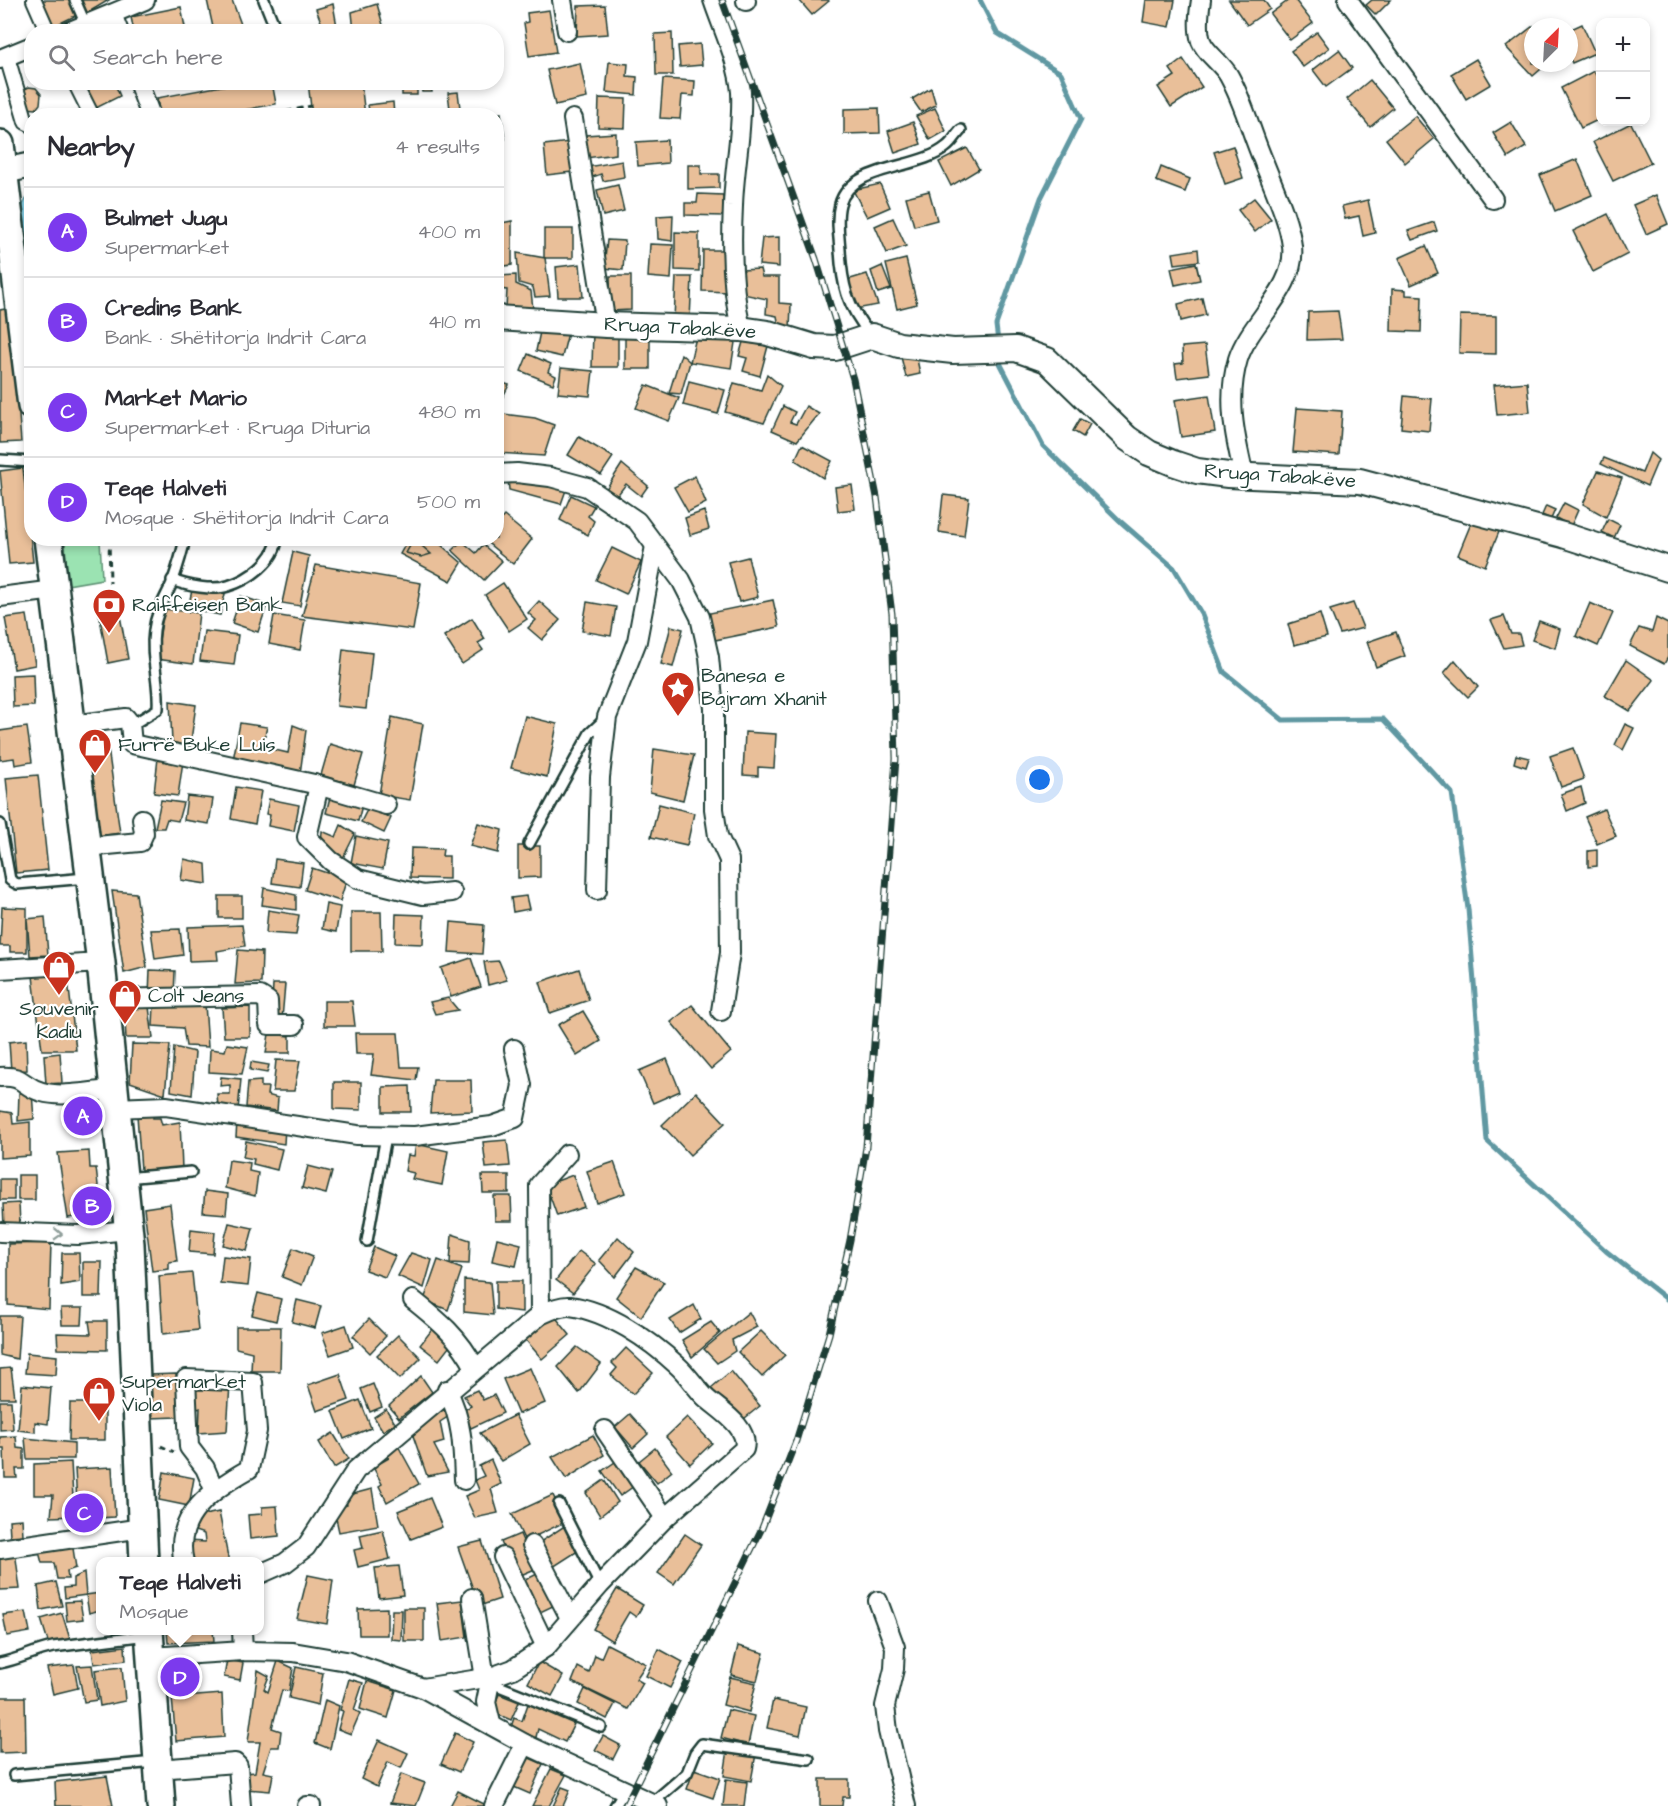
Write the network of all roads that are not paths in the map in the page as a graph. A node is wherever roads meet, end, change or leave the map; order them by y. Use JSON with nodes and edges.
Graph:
{"nodes":[{"id":1,"x":34,"y":0,"type":"edge"},
{"id":2,"x":75,"y":0,"type":"edge"},
{"id":3,"x":145,"y":0,"type":"edge"},
{"id":4,"x":264,"y":0,"type":"edge"},
{"id":5,"x":562,"y":0,"type":"edge"},
{"id":6,"x":713,"y":0,"type":"edge"},
{"id":7,"x":1201,"y":0,"type":"edge"},
{"id":8,"x":1348,"y":0,"type":"edge"},
{"id":9,"x":116,"y":23,"type":"edge"},
{"id":10,"x":44,"y":24,"type":"edge"},
{"id":11,"x":86,"y":24,"type":"edge"},
{"id":12,"x":101,"y":24,"type":"edge"},
{"id":13,"x":274,"y":24,"type":"edge"},
{"id":14,"x":567,"y":31,"type":"dead end"},
{"id":15,"x":24,"y":49,"type":"edge"},
{"id":16,"x":4,"y":58,"type":"edge"},
{"id":17,"x":79,"y":90,"type":"edge"},
{"id":18,"x":141,"y":90,"type":"edge"},
{"id":19,"x":88,"y":108,"type":"edge"},
{"id":20,"x":148,"y":108,"type":"edge"},
{"id":21,"x":24,"y":116,"type":"edge"},
{"id":22,"x":573,"y":119,"type":"dead end"},
{"id":23,"x":961,"y":130,"type":"dead end"},
{"id":24,"x":0,"y":144,"type":"edge"},
{"id":25,"x":24,"y":167,"type":"edge"},
{"id":26,"x":4,"y":171,"type":"junction"},
{"id":27,"x":1493,"y":199,"type":"dead end"},
{"id":28,"x":24,"y":285,"type":"edge"},
{"id":29,"x":504,"y":319,"type":"edge"},
{"id":30,"x":606,"y":325,"type":"junction"},
{"id":31,"x":741,"y":328,"type":"junction"},
{"id":32,"x":872,"y":336,"type":"junction"},
{"id":33,"x":0,"y":460,"type":"edge"},
{"id":34,"x":24,"y":462,"type":"edge"},
{"id":35,"x":504,"y":474,"type":"edge"},
{"id":36,"x":1244,"y":476,"type":"junction"},
{"id":37,"x":49,"y":546,"type":"edge"},
{"id":38,"x":183,"y":546,"type":"edge"},
{"id":39,"x":274,"y":546,"type":"edge"},
{"id":40,"x":655,"y":546,"type":"junction"},
{"id":41,"x":1668,"y":569,"type":"edge"},
{"id":42,"x":172,"y":580,"type":"junction"},
{"id":43,"x":54,"y":590,"type":"junction"},
{"id":44,"x":0,"y":597,"type":"edge"},
{"id":45,"x":607,"y":717,"type":"junction"},
{"id":46,"x":72,"y":725,"type":"junction"},
{"id":47,"x":130,"y":726,"type":"junction"},
{"id":48,"x":314,"y":784,"type":"junction"},
{"id":49,"x":386,"y":805,"type":"dead end"},
{"id":50,"x":142,"y":819,"type":"dead end"},
{"id":51,"x":0,"y":824,"type":"edge"},
{"id":52,"x":529,"y":844,"type":"dead end"},
{"id":53,"x":86,"y":847,"type":"junction"},
{"id":54,"x":90,"y":878,"type":"junction"},
{"id":55,"x":597,"y":890,"type":"dead end"},
{"id":56,"x":452,"y":892,"type":"dead end"},
{"id":57,"x":101,"y":963,"type":"junction"},
{"id":58,"x":0,"y":969,"type":"edge"},
{"id":59,"x":104,"y":999,"type":"junction"},
{"id":60,"x":722,"y":1011,"type":"dead end"},
{"id":61,"x":294,"y":1025,"type":"dead end"},
{"id":62,"x":514,"y":1049,"type":"dead end"},
{"id":63,"x":0,"y":1077,"type":"edge"},
{"id":64,"x":113,"y":1099,"type":"junction"},
{"id":65,"x":386,"y":1136,"type":"junction"},
{"id":66,"x":567,"y":1154,"type":"dead end"},
{"id":67,"x":191,"y":1172,"type":"dead end"},
{"id":68,"x":123,"y":1178,"type":"junction"},
{"id":69,"x":128,"y":1230,"type":"junction"},
{"id":70,"x":0,"y":1232,"type":"edge"},
{"id":71,"x":367,"y":1241,"type":"dead end"},
{"id":72,"x":413,"y":1300,"type":"dead end"},
{"id":73,"x":540,"y":1315,"type":"junction"},
{"id":74,"x":475,"y":1368,"type":"junction"},
{"id":75,"x":447,"y":1390,"type":"junction"},
{"id":76,"x":605,"y":1430,"type":"dead end"},
{"id":77,"x":464,"y":1480,"type":"dead end"},
{"id":78,"x":214,"y":1489,"type":"junction"},
{"id":79,"x":559,"y":1504,"type":"dead end"},
{"id":80,"x":665,"y":1518,"type":"junction"},
{"id":81,"x":142,"y":1528,"type":"junction"},
{"id":82,"x":532,"y":1545,"type":"dead end"},
{"id":83,"x":0,"y":1549,"type":"edge"},
{"id":84,"x":144,"y":1557,"type":"edge"},
{"id":85,"x":183,"y":1557,"type":"edge"},
{"id":86,"x":503,"y":1557,"type":"dead end"},
{"id":87,"x":264,"y":1572,"type":"edge"},
{"id":88,"x":600,"y":1585,"type":"junction"},
{"id":89,"x":472,"y":1598,"type":"dead end"},
{"id":90,"x":878,"y":1601,"type":"dead end"},
{"id":91,"x":570,"y":1618,"type":"junction"},
{"id":92,"x":242,"y":1635,"type":"edge"},
{"id":93,"x":150,"y":1641,"type":"edge"},
{"id":94,"x":546,"y":1647,"type":"junction"},
{"id":95,"x":243,"y":1651,"type":"junction"},
{"id":96,"x":0,"y":1662,"type":"edge"},
{"id":97,"x":489,"y":1679,"type":"junction"},
{"id":98,"x":423,"y":1688,"type":"junction"},
{"id":99,"x":491,"y":1723,"type":"junction"},
{"id":100,"x":601,"y":1727,"type":"dead end"},
{"id":101,"x":525,"y":1744,"type":"junction"},
{"id":102,"x":809,"y":1759,"type":"dead end"},
{"id":103,"x":158,"y":1765,"type":"junction"},
{"id":104,"x":14,"y":1775,"type":"dead end"},
{"id":105,"x":636,"y":1801,"type":"edge"},
{"id":106,"x":161,"y":1806,"type":"edge"},
{"id":107,"x":241,"y":1806,"type":"edge"},
{"id":108,"x":494,"y":1806,"type":"edge"},
{"id":109,"x":906,"y":1806,"type":"edge"}],
"edges":[{"from":1,"to":10,"type":"street"},
{"from":2,"to":11,"type":"lane"},
{"from":3,"to":9,"type":"street"},
{"from":4,"to":13,"type":"lane"},
{"from":5,"to":14,"type":"street"},
{"from":6,"to":31,"type":"street"},
{"from":7,"to":36,"type":"street"},
{"from":8,"to":27,"type":"street"},
{"from":9,"to":12,"type":"street"},
{"from":15,"to":16,"type":"street"},
{"from":16,"to":21,"type":"street"},
{"from":17,"to":19,"type":"street"},
{"from":18,"to":20,"type":"street"},
{"from":22,"to":30,"type":"street"},
{"from":23,"to":32,"type":"lane"},
{"from":24,"to":26,"type":"main road"},
{"from":25,"to":26,"type":"street"},
{"from":26,"to":28,"type":"main road"},
{"from":29,"to":30,"type":"street","name":"Rruga Tabakëve"},
{"from":30,"to":31,"type":"street","name":"Rruga Tabakëve"},
{"from":31,"to":32,"type":"street","name":"Rruga Tabakëve"},
{"from":32,"to":36,"type":"street","name":"Rruga Tabakëve"},
{"from":33,"to":34,"type":"lane"},
{"from":35,"to":40,"type":"street"},
{"from":36,"to":41,"type":"street","name":"Rruga Tabakëve"},
{"from":37,"to":43,"type":"main road"},
{"from":38,"to":42,"type":"lane"},
{"from":39,"to":42,"type":"lane"},
{"from":40,"to":45,"type":"street"},
{"from":40,"to":60,"type":"street"},
{"from":42,"to":47,"type":"lane"},
{"from":43,"to":44,"type":"street"},
{"from":43,"to":46,"type":"main road"},
{"from":45,"to":52,"type":"lane"},
{"from":45,"to":55,"type":"street"},
{"from":46,"to":47,"type":"street"},
{"from":46,"to":53,"type":"main road"},
{"from":47,"to":48,"type":"street"},
{"from":48,"to":49,"type":"street"},
{"from":48,"to":56,"type":"street"},
{"from":50,"to":53,"type":"street"},
{"from":51,"to":54,"type":"lane"},
{"from":53,"to":54,"type":"main road"},
{"from":54,"to":57,"type":"main road"},
{"from":57,"to":58,"type":"street"},
{"from":57,"to":59,"type":"main road"},
{"from":59,"to":61,"type":"street"},
{"from":59,"to":64,"type":"main road"},
{"from":62,"to":65,"type":"street"},
{"from":63,"to":64,"type":"street"},
{"from":64,"to":65,"type":"street"},
{"from":64,"to":68,"type":"main road"},
{"from":65,"to":71,"type":"lane"},
{"from":66,"to":73,"type":"street"},
{"from":67,"to":68,"type":"lane"},
{"from":68,"to":69,"type":"main road"},
{"from":70,"to":69,"type":"street","one_way":true},
{"from":69,"to":81,"type":"main road"},
{"from":72,"to":74,"type":"street"},
{"from":73,"to":74,"type":"street"},
{"from":73,"to":80,"type":"street"},
{"from":74,"to":75,"type":"street"},
{"from":75,"to":77,"type":"street"},
{"from":75,"to":87,"type":"street"},
{"from":76,"to":80,"type":"street"},
{"from":78,"to":78,"type":"street"},
{"from":78,"to":85,"type":"street"},
{"from":79,"to":88,"type":"lane"},
{"from":80,"to":88,"type":"street"},
{"from":81,"to":83,"type":"street"},
{"from":81,"to":84,"type":"main road"},
{"from":82,"to":91,"type":"street"},
{"from":86,"to":94,"type":"street"},
{"from":88,"to":91,"type":"street"},
{"from":89,"to":97,"type":"street"},
{"from":90,"to":109,"type":"street"},
{"from":91,"to":94,"type":"street"},
{"from":92,"to":95,"type":"street"},
{"from":93,"to":95,"type":"street"},
{"from":93,"to":96,"type":"lane"},
{"from":93,"to":103,"type":"main road"},
{"from":94,"to":97,"type":"street"},
{"from":95,"to":98,"type":"street"},
{"from":97,"to":98,"type":"street"},
{"from":97,"to":99,"type":"street"},
{"from":97,"to":100,"type":"lane"},
{"from":98,"to":99,"type":"street"},
{"from":99,"to":101,"type":"street"},
{"from":101,"to":105,"type":"street"},
{"from":101,"to":108,"type":"street"},
{"from":102,"to":105,"type":"lane"},
{"from":103,"to":104,"type":"lane"},
{"from":103,"to":106,"type":"main road"},
{"from":103,"to":107,"type":"street"}]}
